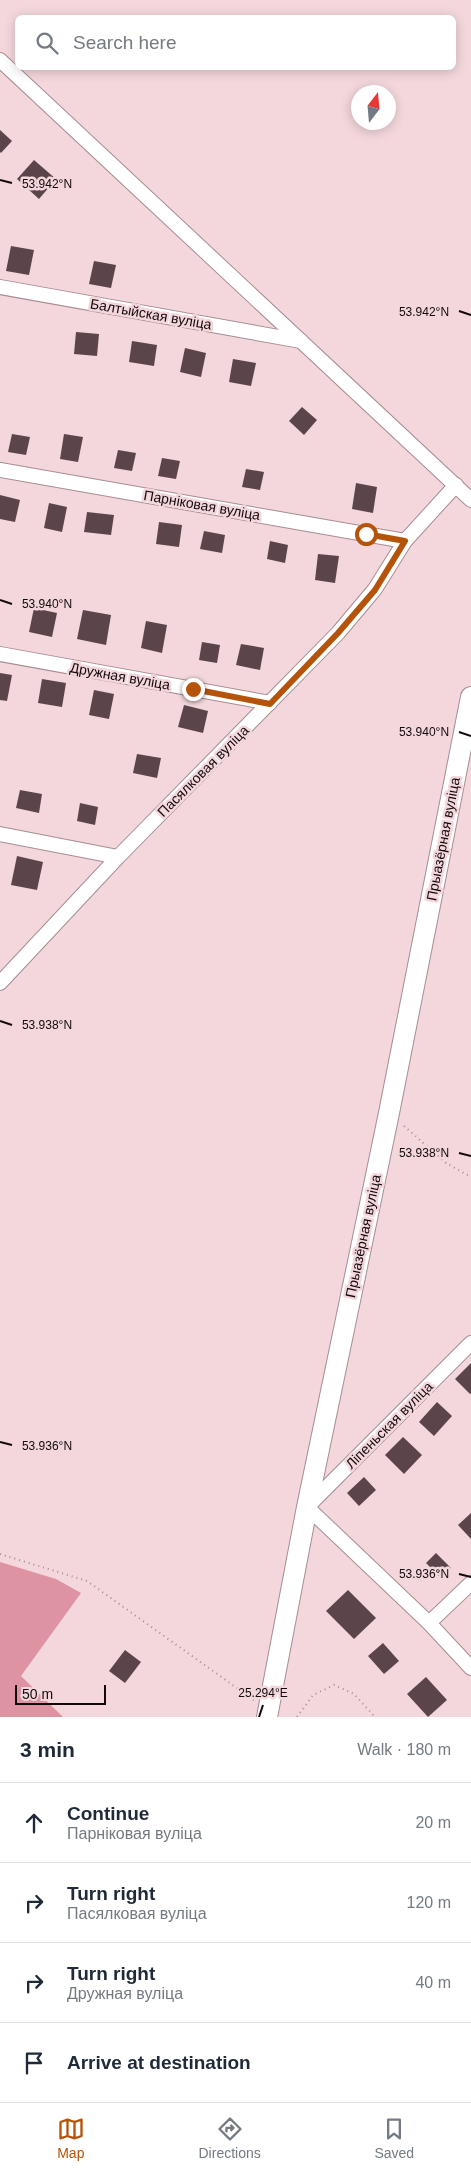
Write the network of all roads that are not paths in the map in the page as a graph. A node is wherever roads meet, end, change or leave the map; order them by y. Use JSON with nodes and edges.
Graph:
{"nodes":[{"id":1,"x":0,"y":60,"type":"edge"},
{"id":2,"x":0,"y":287,"type":"edge"},
{"id":3,"x":301,"y":341,"type":"junction"},
{"id":4,"x":0,"y":470,"type":"edge"},
{"id":5,"x":456,"y":485,"type":"junction"},
{"id":6,"x":471,"y":500,"type":"edge"},
{"id":7,"x":405,"y":541,"type":"junction"},
{"id":8,"x":0,"y":654,"type":"edge"},
{"id":9,"x":471,"y":697,"type":"edge"},
{"id":10,"x":270,"y":704,"type":"junction"},
{"id":11,"x":0,"y":834,"type":"edge"},
{"id":12,"x":118,"y":857,"type":"junction"},
{"id":13,"x":0,"y":983,"type":"edge"},
{"id":14,"x":471,"y":1343,"type":"edge"},
{"id":15,"x":307,"y":1507,"type":"junction"},
{"id":16,"x":471,"y":1583,"type":"edge"},
{"id":17,"x":429,"y":1623,"type":"junction"},
{"id":18,"x":471,"y":1668,"type":"edge"},
{"id":19,"x":268,"y":1714,"type":"edge"}],
"edges":[{"from":1,"to":3,"type":"street"},
{"from":2,"to":3,"type":"street","name":"Балтыйская вуліца"},
{"from":3,"to":5,"type":"street"},
{"from":4,"to":7,"type":"street","name":"Парніковая вуліца"},
{"from":5,"to":6,"type":"street"},
{"from":5,"to":7,"type":"street","name":"Пасялковая вуліца"},
{"from":7,"to":10,"type":"street","name":"Пасялковая вуліца"},
{"from":8,"to":10,"type":"street","name":"Дружная вуліца"},
{"from":9,"to":15,"type":"street","name":"Прыазёрная вуліца"},
{"from":10,"to":12,"type":"street","name":"Пасялковая вуліца"},
{"from":11,"to":12,"type":"street"},
{"from":12,"to":13,"type":"street","name":"Пасялковая вуліца"},
{"from":14,"to":15,"type":"street","name":"Ліпеньская вуліца"},
{"from":15,"to":17,"type":"street"},
{"from":15,"to":19,"type":"street","name":"Прыазёрная вуліца"},
{"from":16,"to":17,"type":"street"},
{"from":17,"to":18,"type":"street"}]}
